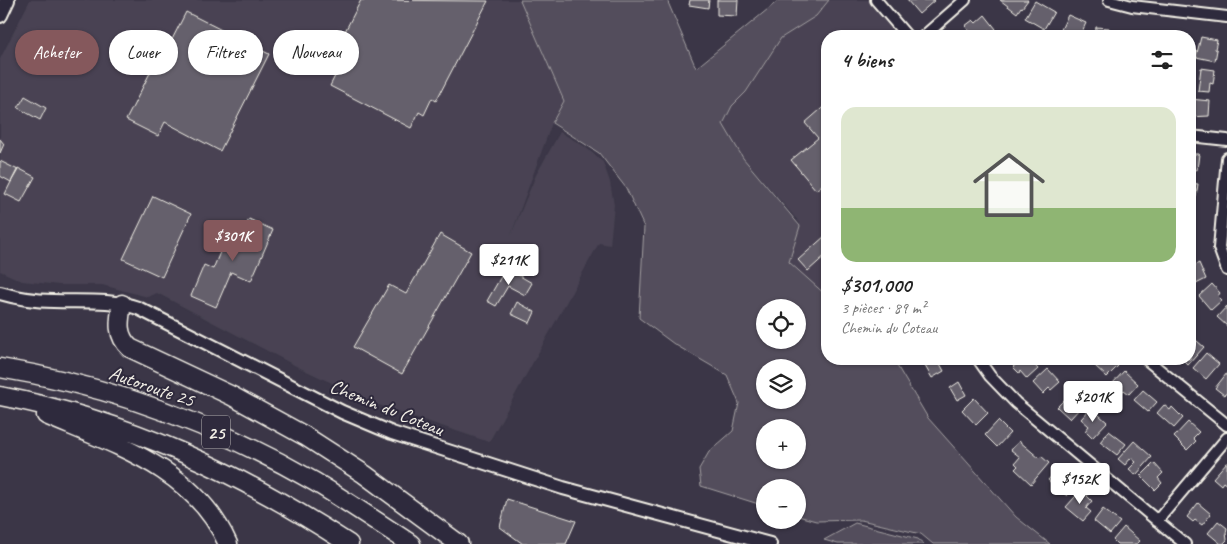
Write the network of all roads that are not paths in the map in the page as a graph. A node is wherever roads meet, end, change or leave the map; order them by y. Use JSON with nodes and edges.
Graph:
{"nodes":[{"id":1,"x":8,"y":0,"type":"edge"},
{"id":2,"x":876,"y":0,"type":"edge"},
{"id":3,"x":964,"y":0,"type":"edge"},
{"id":4,"x":1109,"y":0,"type":"edge"},
{"id":5,"x":1132,"y":3,"type":"edge"},
{"id":6,"x":0,"y":15,"type":"edge"},
{"id":7,"x":1227,"y":17,"type":"edge"},
{"id":8,"x":902,"y":30,"type":"edge"},
{"id":9,"x":931,"y":30,"type":"edge"},
{"id":10,"x":1196,"y":137,"type":"edge"},
{"id":11,"x":1227,"y":140,"type":"edge"},
{"id":12,"x":1227,"y":158,"type":"edge"},
{"id":13,"x":1227,"y":270,"type":"edge"},
{"id":14,"x":0,"y":293,"type":"edge"},
{"id":15,"x":122,"y":304,"type":"junction"},
{"id":16,"x":982,"y":365,"type":"edge"},
{"id":17,"x":1153,"y":365,"type":"edge"},
{"id":18,"x":0,"y":368,"type":"edge"},
{"id":19,"x":1,"y":396,"type":"edge"},
{"id":20,"x":1227,"y":425,"type":"edge"},
{"id":21,"x":1227,"y":438,"type":"edge"},
{"id":22,"x":1157,"y":521,"type":"junction"},
{"id":23,"x":228,"y":544,"type":"edge"},
{"id":24,"x":349,"y":544,"type":"edge"},
{"id":25,"x":411,"y":544,"type":"edge"},
{"id":26,"x":459,"y":544,"type":"edge"},
{"id":27,"x":770,"y":544,"type":"edge"},
{"id":28,"x":1185,"y":544,"type":"edge"}],
"edges":[{"from":1,"to":6,"type":"main road"},
{"from":2,"to":8,"type":"street"},
{"from":3,"to":9,"type":"street"},
{"from":4,"to":5,"type":"street"},
{"from":5,"to":7,"type":"street"},
{"from":10,"to":11,"type":"street"},
{"from":12,"to":13,"type":"street"},
{"from":14,"to":15,"type":"street","name":"Chemin du Coteau"},
{"from":15,"to":26,"type":"highway"},
{"from":15,"to":27,"type":"street","name":"Chemin du Coteau"},
{"from":16,"to":22,"type":"street"},
{"from":17,"to":20,"type":"street"},
{"from":18,"to":25,"type":"highway","name":"Autoroute 25","number":"25"},
{"from":19,"to":23,"type":"highway"},
{"from":19,"to":24,"type":"highway","number":"25"},
{"from":21,"to":22,"type":"street"},
{"from":22,"to":28,"type":"street"}]}
